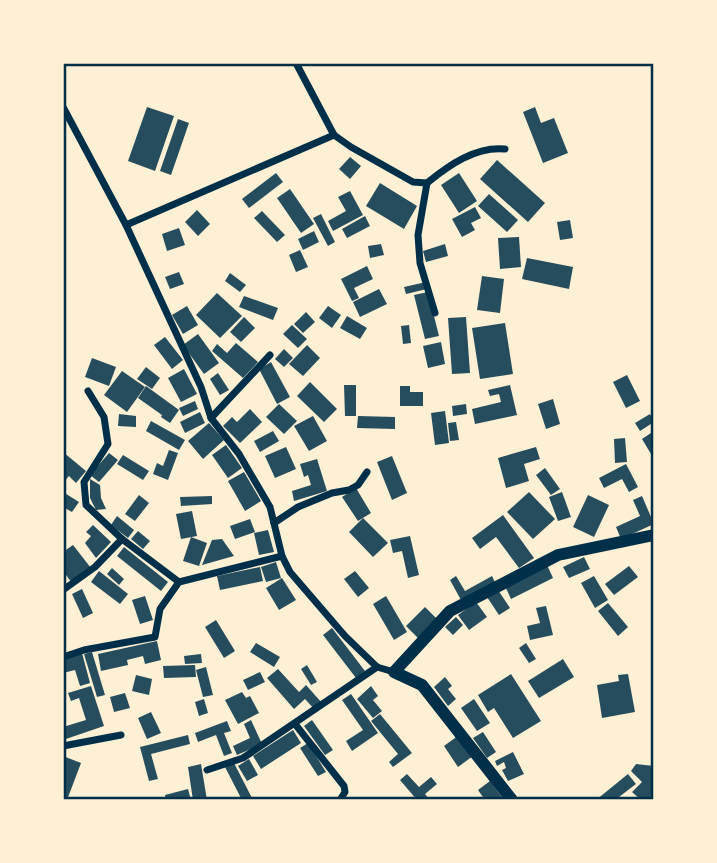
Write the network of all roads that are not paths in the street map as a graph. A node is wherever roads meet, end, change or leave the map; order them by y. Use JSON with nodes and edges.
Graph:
{"nodes":[{"id":1,"x":296,"y":63,"type":"edge"},
{"id":2,"x":63,"y":107,"type":"edge"},
{"id":3,"x":334,"y":135,"type":"junction"},
{"id":4,"x":505,"y":149,"type":"dead end"},
{"id":5,"x":426,"y":183,"type":"junction"},
{"id":6,"x":126,"y":225,"type":"junction"},
{"id":7,"x":435,"y":313,"type":"dead end"},
{"id":8,"x":270,"y":355,"type":"dead end"},
{"id":9,"x":88,"y":391,"type":"dead end"},
{"id":10,"x":211,"y":418,"type":"junction"},
{"id":11,"x":367,"y":472,"type":"dead end"},
{"id":12,"x":274,"y":523,"type":"junction"},
{"id":13,"x":654,"y":535,"type":"edge"},
{"id":14,"x":122,"y":539,"type":"junction"},
{"id":15,"x":282,"y":556,"type":"junction"},
{"id":16,"x":179,"y":582,"type":"junction"},
{"id":17,"x":63,"y":590,"type":"edge"},
{"id":18,"x":63,"y":657,"type":"edge"},
{"id":19,"x":377,"y":667,"type":"junction"},
{"id":20,"x":394,"y":673,"type":"junction"},
{"id":21,"x":295,"y":724,"type":"junction"},
{"id":22,"x":121,"y":735,"type":"dead end"},
{"id":23,"x":63,"y":746,"type":"edge"},
{"id":24,"x":207,"y":770,"type":"dead end"},
{"id":25,"x":340,"y":800,"type":"edge"},
{"id":26,"x":512,"y":800,"type":"edge"}],
"edges":[{"from":1,"to":3,"type":"street"},
{"from":2,"to":6,"type":"street"},
{"from":3,"to":5,"type":"street"},
{"from":3,"to":6,"type":"street"},
{"from":4,"to":5,"type":"street"},
{"from":5,"to":7,"type":"street"},
{"from":6,"to":10,"type":"street"},
{"from":8,"to":10,"type":"street"},
{"from":9,"to":14,"type":"street"},
{"from":10,"to":12,"type":"street"},
{"from":11,"to":12,"type":"street"},
{"from":12,"to":15,"type":"street"},
{"from":13,"to":20,"type":"street"},
{"from":14,"to":16,"type":"street"},
{"from":14,"to":17,"type":"street"},
{"from":15,"to":16,"type":"street"},
{"from":15,"to":19,"type":"street"},
{"from":16,"to":18,"type":"street"},
{"from":19,"to":20,"type":"street"},
{"from":19,"to":21,"type":"street"},
{"from":20,"to":26,"type":"street"},
{"from":21,"to":24,"type":"street"},
{"from":21,"to":25,"type":"street"},
{"from":22,"to":23,"type":"street"}]}
